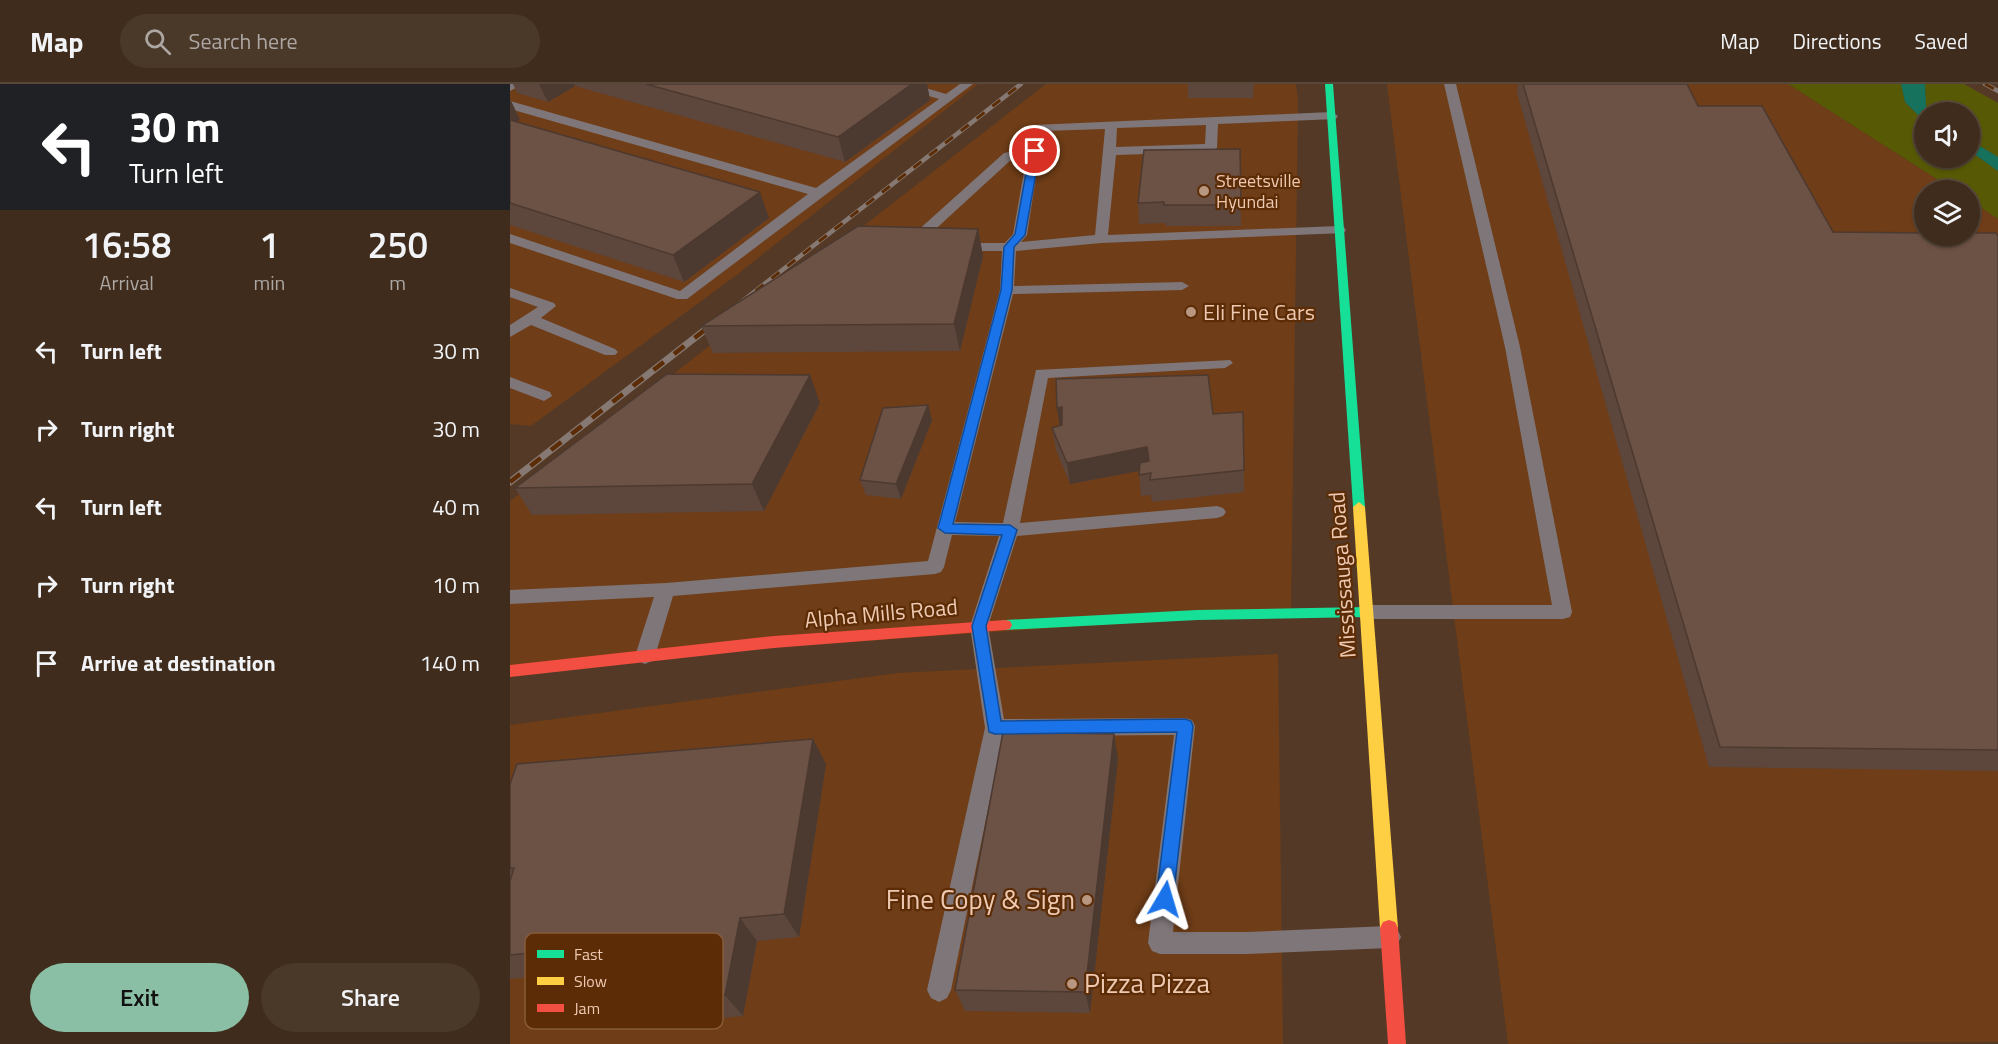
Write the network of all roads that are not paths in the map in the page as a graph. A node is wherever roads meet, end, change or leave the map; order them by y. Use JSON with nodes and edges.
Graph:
{"nodes":[{"id":1,"x":517,"y":84,"type":"edge"},
{"id":2,"x":967,"y":84,"type":"edge"},
{"id":3,"x":1329,"y":84,"type":"edge"},
{"id":4,"x":1450,"y":84,"type":"edge"},
{"id":5,"x":902,"y":87,"type":"edge"},
{"id":6,"x":510,"y":88,"type":"edge"},
{"id":7,"x":948,"y":98,"type":"junction"},
{"id":8,"x":510,"y":105,"type":"edge"},
{"id":9,"x":1331,"y":109,"type":"junction"},
{"id":10,"x":1212,"y":120,"type":"junction"},
{"id":11,"x":1111,"y":125,"type":"junction"},
{"id":12,"x":1035,"y":151,"type":"junction"},
{"id":13,"x":1110,"y":151,"type":"junction"},
{"id":14,"x":818,"y":193,"type":"junction"},
{"id":15,"x":1339,"y":230,"type":"junction"},
{"id":16,"x":510,"y":238,"type":"edge"},
{"id":17,"x":1101,"y":239,"type":"junction"},
{"id":18,"x":1009,"y":247,"type":"junction"},
{"id":19,"x":1182,"y":286,"type":"dead end"},
{"id":20,"x":1007,"y":290,"type":"junction"},
{"id":21,"x":510,"y":292,"type":"edge"},
{"id":22,"x":530,"y":319,"type":"junction"},
{"id":23,"x":510,"y":332,"type":"edge"},
{"id":24,"x":610,"y":352,"type":"dead end"},
{"id":25,"x":1225,"y":363,"type":"dead end"},
{"id":26,"x":510,"y":382,"type":"edge"},
{"id":27,"x":544,"y":396,"type":"dead end"},
{"id":28,"x":1217,"y":512,"type":"dead end"},
{"id":29,"x":945,"y":528,"type":"junction"},
{"id":30,"x":1010,"y":530,"type":"junction"},
{"id":31,"x":666,"y":590,"type":"junction"},
{"id":32,"x":510,"y":597,"type":"edge"},
{"id":33,"x":1366,"y":612,"type":"junction"},
{"id":34,"x":979,"y":626,"type":"junction"},
{"id":35,"x":645,"y":656,"type":"junction"},
{"id":36,"x":510,"y":671,"type":"edge"},
{"id":37,"x":995,"y":728,"type":"junction"},
{"id":38,"x":1389,"y":937,"type":"junction"},
{"id":39,"x":939,"y":990,"type":"dead end"},
{"id":40,"x":1396,"y":1044,"type":"edge"}],
"edges":[{"from":1,"to":6,"type":"lane"},
{"from":2,"to":7,"type":"lane"},
{"from":3,"to":9,"type":"main road","name":"Mississauga Road"},
{"from":4,"to":33,"type":"lane"},
{"from":5,"to":7,"type":"lane"},
{"from":7,"to":14,"type":"lane"},
{"from":8,"to":14,"type":"lane"},
{"from":9,"to":10,"type":"lane"},
{"from":9,"to":15,"type":"main road","name":"Mississauga Road"},
{"from":10,"to":11,"type":"lane"},
{"from":10,"to":13,"type":"lane"},
{"from":11,"to":12,"type":"lane"},
{"from":11,"to":13,"type":"lane"},
{"from":12,"to":18,"type":"lane"},
{"from":12,"to":18,"type":"lane"},
{"from":13,"to":17,"type":"lane"},
{"from":14,"to":16,"type":"lane"},
{"from":15,"to":17,"type":"lane"},
{"from":15,"to":33,"type":"main road","name":"Mississauga Road"},
{"from":17,"to":18,"type":"lane"},
{"from":18,"to":20,"type":"lane"},
{"from":19,"to":20,"type":"lane"},
{"from":20,"to":29,"type":"lane"},
{"from":21,"to":22,"type":"lane"},
{"from":22,"to":23,"type":"lane"},
{"from":22,"to":24,"type":"lane"},
{"from":25,"to":30,"type":"lane"},
{"from":26,"to":27,"type":"lane"},
{"from":28,"to":30,"type":"lane"},
{"from":29,"to":30,"type":"lane"},
{"from":29,"to":31,"type":"lane"},
{"from":30,"to":34,"type":"lane"},
{"from":31,"to":32,"type":"lane"},
{"from":31,"to":35,"type":"lane"},
{"from":33,"to":34,"type":"main road","name":"Alpha Mills Road"},
{"from":33,"to":38,"type":"main road","name":"Mississauga Road"},
{"from":34,"to":35,"type":"main road","name":"Alpha Mills Road"},
{"from":34,"to":37,"type":"lane"},
{"from":35,"to":36,"type":"main road","name":"Alpha Mills Road"},
{"from":37,"to":38,"type":"lane"},
{"from":37,"to":39,"type":"lane"},
{"from":38,"to":40,"type":"main road","name":"Mississauga Road"}]}
